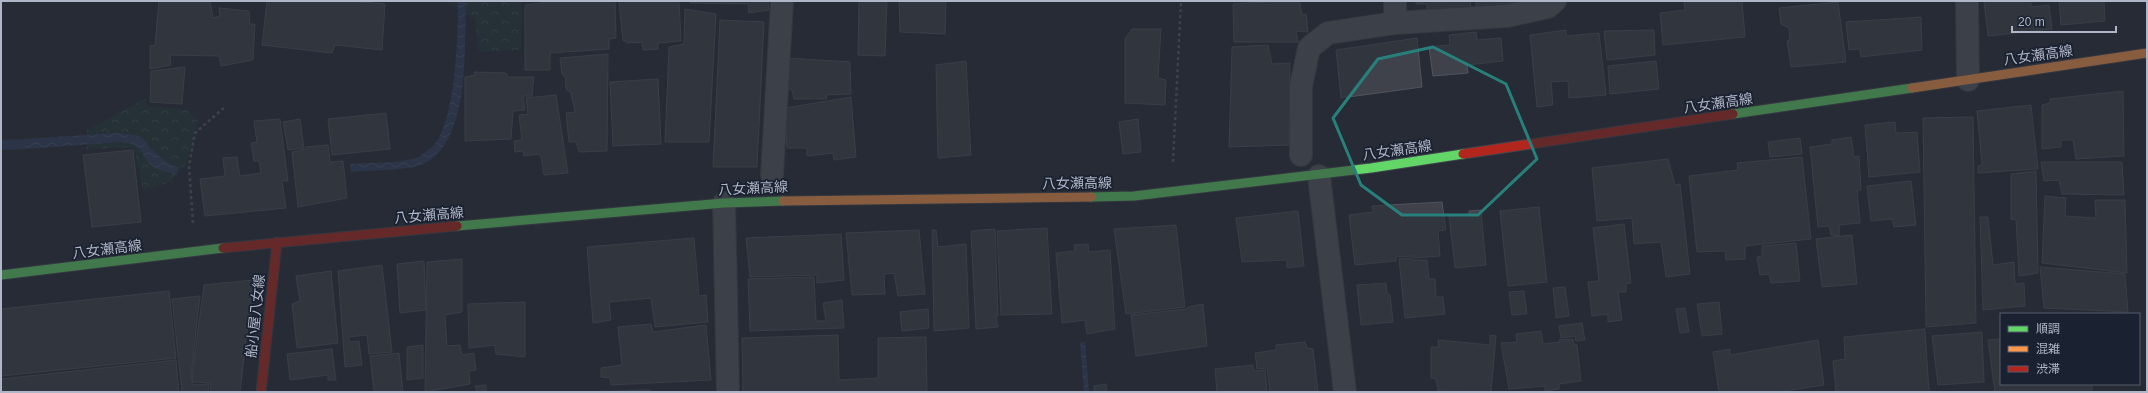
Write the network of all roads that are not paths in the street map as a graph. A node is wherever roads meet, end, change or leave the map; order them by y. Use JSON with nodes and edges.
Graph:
{"nodes":[{"id":1,"x":782,"y":1,"type":"edge"},
{"id":2,"x":1395,"y":1,"type":"edge"},
{"id":3,"x":1556,"y":1,"type":"edge"},
{"id":4,"x":1967,"y":1,"type":"edge"},
{"id":5,"x":1395,"y":23,"type":"junction"},
{"id":6,"x":2147,"y":53,"type":"edge"},
{"id":7,"x":1968,"y":80,"type":"junction"},
{"id":8,"x":1301,"y":155,"type":"dead end"},
{"id":9,"x":772,"y":175,"type":"dead end"},
{"id":10,"x":1319,"y":176,"type":"junction"},
{"id":11,"x":724,"y":203,"type":"junction"},
{"id":12,"x":276,"y":242,"type":"junction"},
{"id":13,"x":1,"y":275,"type":"edge"},
{"id":14,"x":261,"y":392,"type":"edge"},
{"id":15,"x":728,"y":392,"type":"edge"},
{"id":16,"x":1345,"y":392,"type":"edge"}],
"edges":[{"from":1,"to":9,"type":"street"},
{"from":2,"to":5,"type":"street"},
{"from":3,"to":5,"type":"street"},
{"from":4,"to":7,"type":"street"},
{"from":5,"to":8,"type":"street"},
{"from":6,"to":7,"type":"main road","name":"八女瀬高線"},
{"from":7,"to":10,"type":"main road","name":"八女瀬高線"},
{"from":10,"to":11,"type":"main road","name":"八女瀬高線"},
{"from":10,"to":16,"type":"street"},
{"from":11,"to":12,"type":"main road","name":"八女瀬高線"},
{"from":11,"to":15,"type":"street"},
{"from":12,"to":13,"type":"main road","name":"八女瀬高線"},
{"from":12,"to":14,"type":"main road","name":"船小屋八女線"}]}
